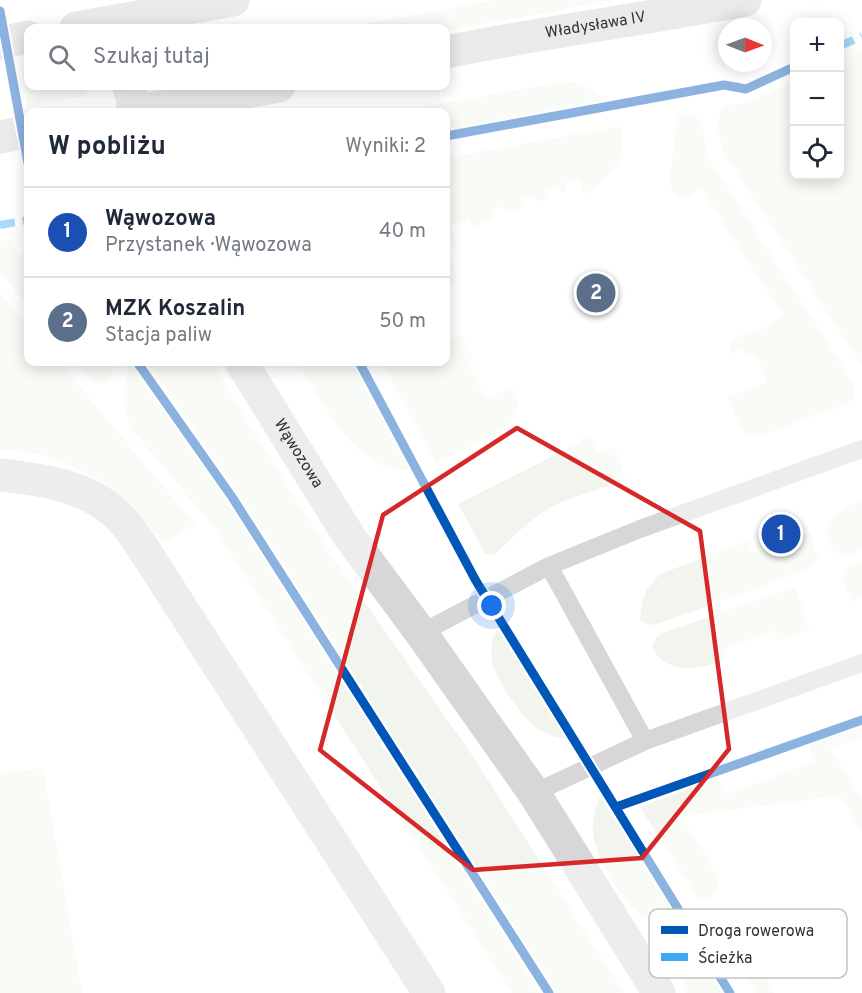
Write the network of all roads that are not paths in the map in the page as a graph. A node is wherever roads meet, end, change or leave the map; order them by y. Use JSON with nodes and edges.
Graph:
{"nodes":[{"id":1,"x":233,"y":0,"type":"edge"},
{"id":2,"x":745,"y":0,"type":"edge"},
{"id":3,"x":121,"y":24,"type":"edge"},
{"id":4,"x":24,"y":38,"type":"edge"},
{"id":5,"x":0,"y":43,"type":"edge"},
{"id":6,"x":450,"y":51,"type":"edge"},
{"id":7,"x":130,"y":90,"type":"edge"},
{"id":8,"x":257,"y":90,"type":"edge"},
{"id":9,"x":133,"y":108,"type":"edge"},
{"id":10,"x":156,"y":108,"type":"edge"},
{"id":11,"x":24,"y":132,"type":"edge"},
{"id":12,"x":0,"y":136,"type":"edge"},
{"id":13,"x":244,"y":366,"type":"edge"},
{"id":14,"x":862,"y":448,"type":"edge"},
{"id":15,"x":0,"y":475,"type":"edge"},
{"id":16,"x":549,"y":566,"type":"junction"},
{"id":17,"x":421,"y":633,"type":"junction"},
{"id":18,"x":862,"y":663,"type":"edge"},
{"id":19,"x":645,"y":741,"type":"junction"},
{"id":20,"x":534,"y":793,"type":"junction"},
{"id":21,"x":649,"y":977,"type":"edge"},
{"id":22,"x":650,"y":978,"type":"edge"},
{"id":23,"x":429,"y":993,"type":"edge"},
{"id":24,"x":659,"y":993,"type":"edge"}],
"edges":[{"from":1,"to":3,"type":"main road"},
{"from":2,"to":6,"type":"main road","name":"Władysława IV"},
{"from":4,"to":5,"type":"main road"},
{"from":7,"to":9,"type":"street"},
{"from":8,"to":10,"type":"main road"},
{"from":11,"to":12,"type":"main road"},
{"from":13,"to":17,"type":"street","name":"Wąwozowa"},
{"from":14,"to":16,"type":"lane"},
{"from":15,"to":23,"type":"street"},
{"from":16,"to":17,"type":"lane"},
{"from":16,"to":19,"type":"lane"},
{"from":17,"to":20,"type":"street","name":"Wąwozowa"},
{"from":18,"to":19,"type":"lane"},
{"from":19,"to":20,"type":"lane"},
{"from":20,"to":21,"type":"street","name":"Wąwozowa"},
{"from":22,"to":24,"type":"street","name":"Wąwozowa"}]}
